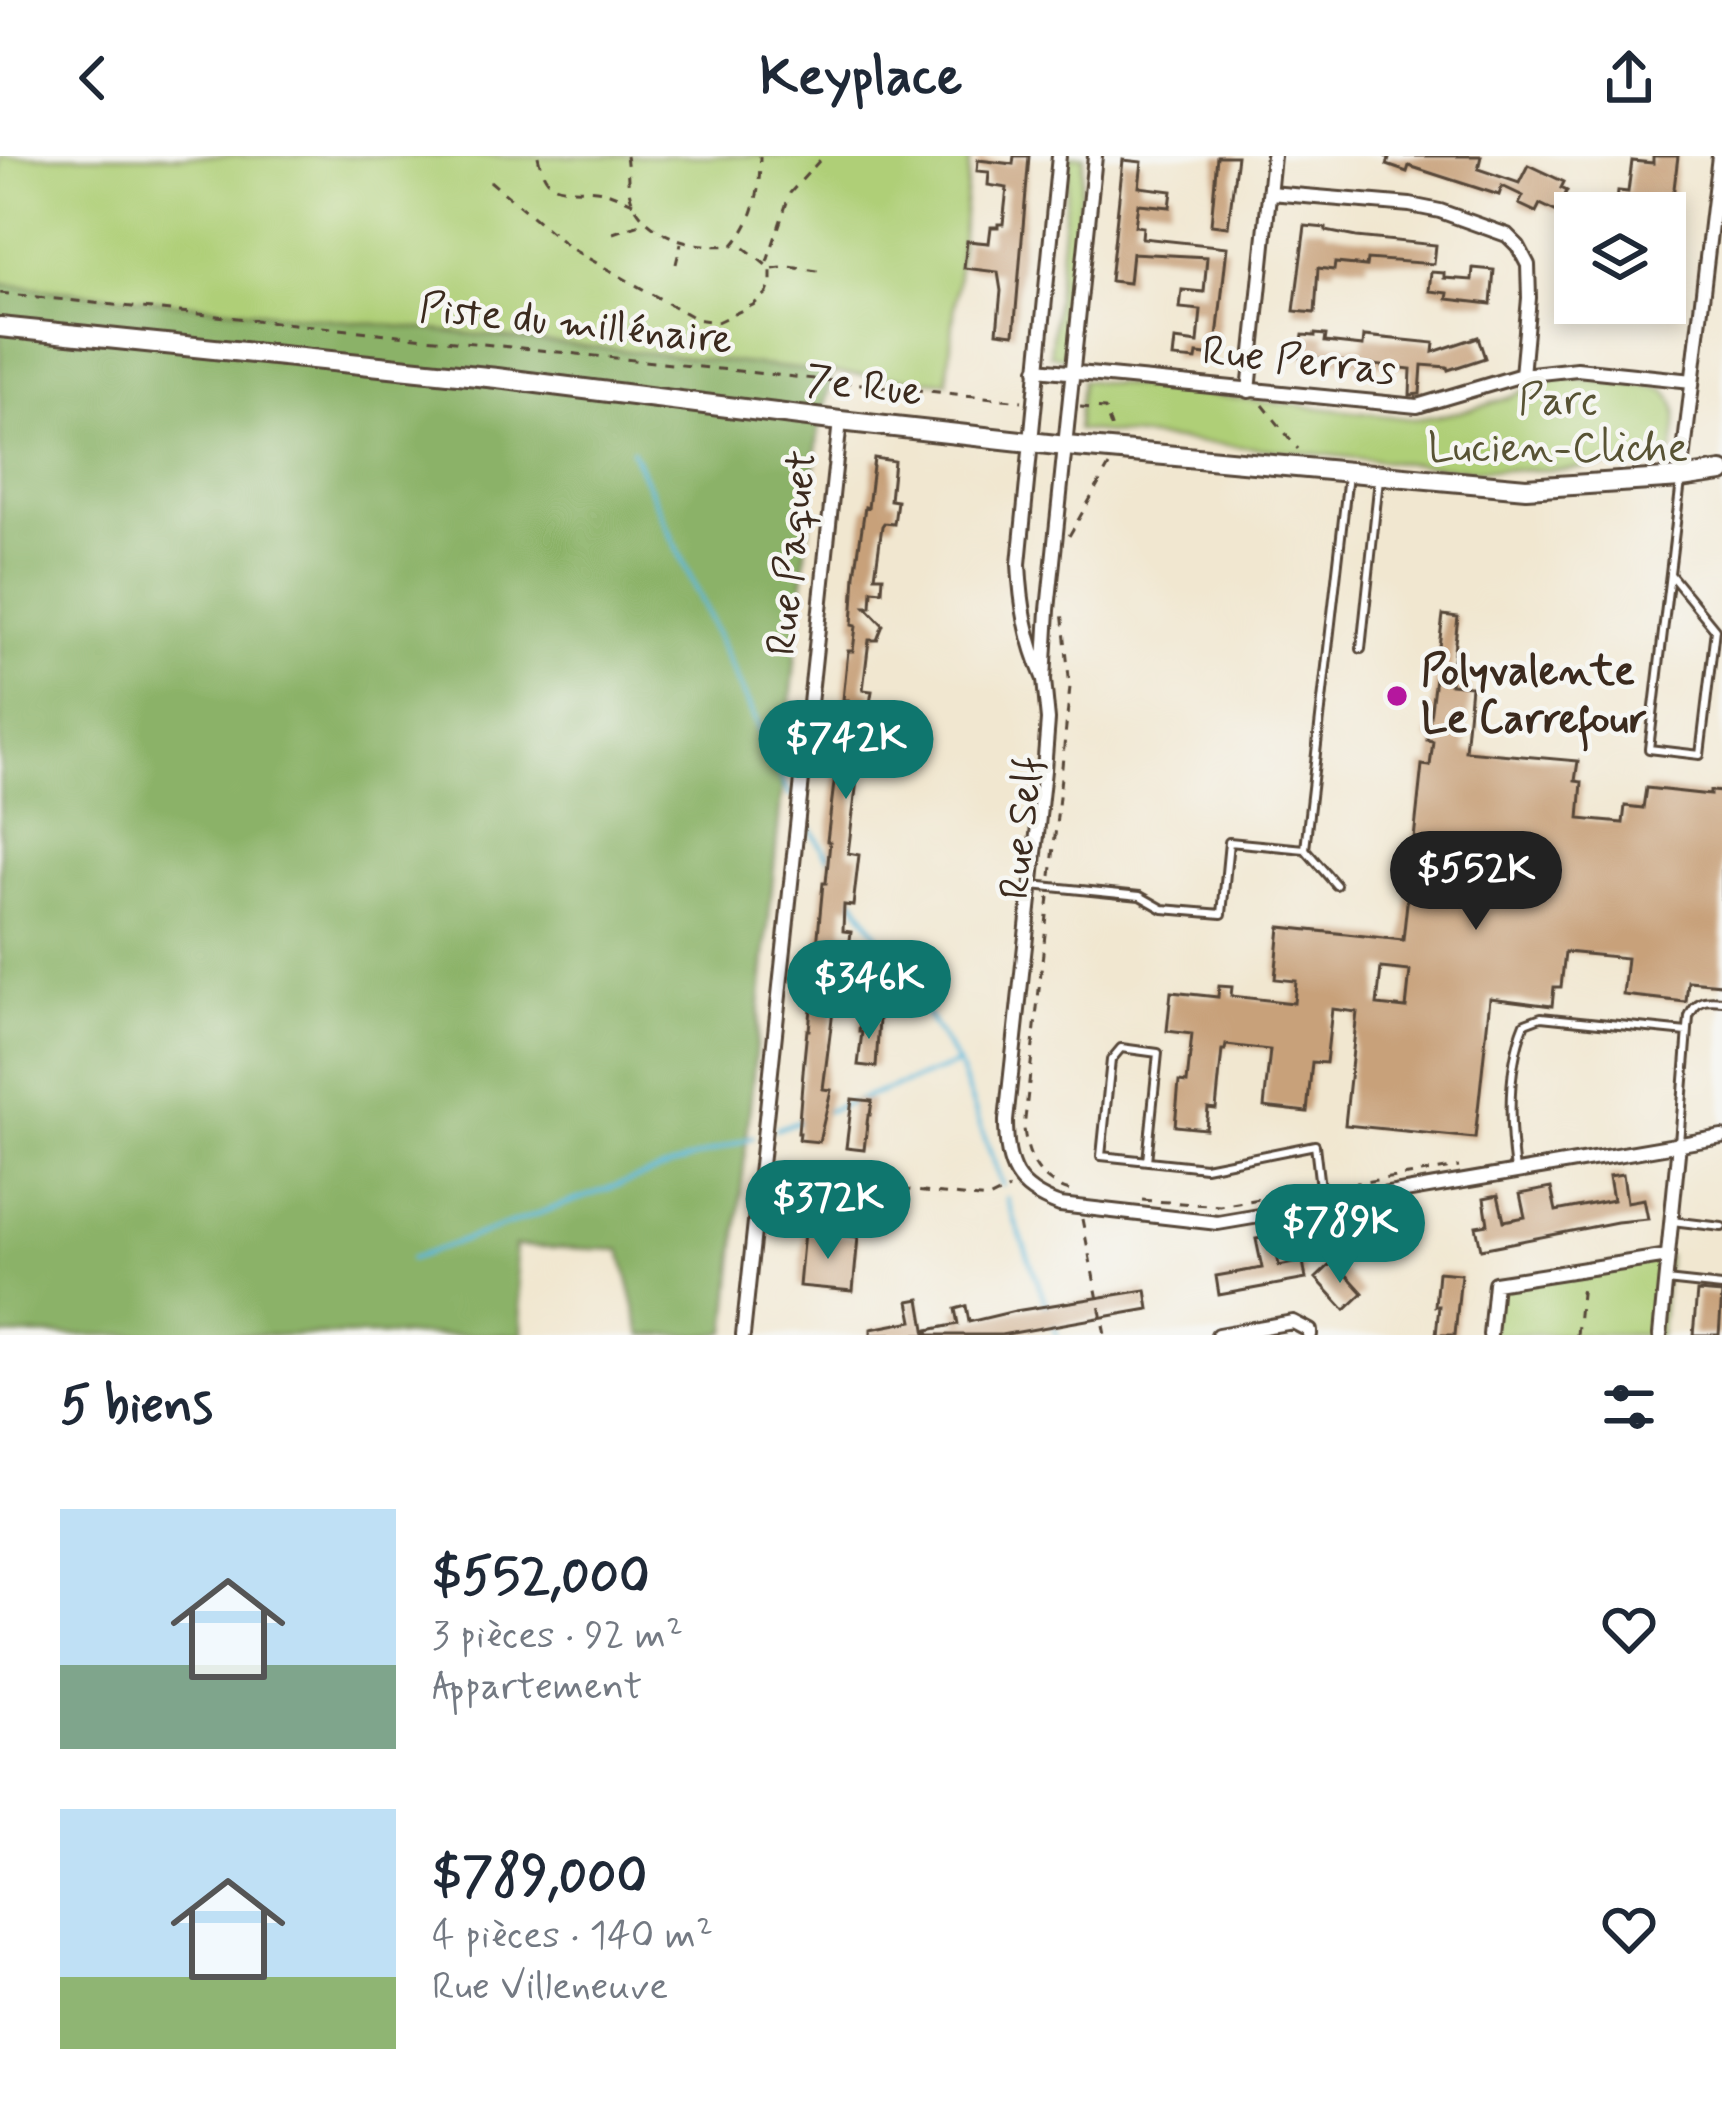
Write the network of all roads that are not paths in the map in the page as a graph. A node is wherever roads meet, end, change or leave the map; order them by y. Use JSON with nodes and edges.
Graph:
{"nodes":[{"id":1,"x":1059,"y":156,"type":"edge"},
{"id":2,"x":1095,"y":156,"type":"edge"},
{"id":3,"x":1274,"y":156,"type":"edge"},
{"id":4,"x":1719,"y":156,"type":"edge"},
{"id":5,"x":1270,"y":193,"type":"junction"},
{"id":6,"x":0,"y":327,"type":"edge"},
{"id":7,"x":1037,"y":369,"type":"junction"},
{"id":8,"x":1073,"y":371,"type":"junction"},
{"id":9,"x":1522,"y":375,"type":"junction"},
{"id":10,"x":1693,"y":381,"type":"junction"},
{"id":11,"x":1249,"y":391,"type":"junction"},
{"id":12,"x":840,"y":422,"type":"junction"},
{"id":13,"x":1030,"y":441,"type":"junction"},
{"id":14,"x":1066,"y":446,"type":"junction"},
{"id":15,"x":1349,"y":472,"type":"junction"},
{"id":16,"x":1722,"y":472,"type":"edge"},
{"id":17,"x":1379,"y":474,"type":"junction"},
{"id":18,"x":1681,"y":478,"type":"junction"},
{"id":19,"x":1670,"y":574,"type":"junction"},
{"id":20,"x":1361,"y":649,"type":"dead end"},
{"id":21,"x":1044,"y":680,"type":"junction"},
{"id":22,"x":1305,"y":849,"type":"junction"},
{"id":23,"x":1031,"y":885,"type":"junction"},
{"id":24,"x":1336,"y":885,"type":"dead end"},
{"id":25,"x":1722,"y":1001,"type":"edge"},
{"id":26,"x":1688,"y":1032,"type":"junction"},
{"id":27,"x":1722,"y":1137,"type":"edge"},
{"id":28,"x":1679,"y":1142,"type":"junction"},
{"id":29,"x":1147,"y":1161,"type":"junction"},
{"id":30,"x":1515,"y":1172,"type":"junction"},
{"id":31,"x":1322,"y":1205,"type":"junction"},
{"id":32,"x":1672,"y":1221,"type":"junction"},
{"id":33,"x":1722,"y":1227,"type":"edge"},
{"id":34,"x":1668,"y":1256,"type":"junction"},
{"id":35,"x":1666,"y":1280,"type":"junction"},
{"id":36,"x":1722,"y":1287,"type":"edge"},
{"id":37,"x":743,"y":1335,"type":"edge"},
{"id":38,"x":1218,"y":1335,"type":"edge"},
{"id":39,"x":1310,"y":1335,"type":"edge"},
{"id":40,"x":1490,"y":1335,"type":"edge"},
{"id":41,"x":1660,"y":1335,"type":"edge"}],
"edges":[{"from":1,"to":7,"type":"street","name":"Rue Self"},
{"from":2,"to":8,"type":"street","name":"Rue Self"},
{"from":3,"to":5,"type":"street"},
{"from":4,"to":10,"type":"street"},
{"from":5,"to":9,"type":"street"},
{"from":5,"to":11,"type":"street"},
{"from":6,"to":12,"type":"street","name":"7e Rue"},
{"from":7,"to":8,"type":"street","name":"Rue Perras"},
{"from":7,"to":13,"type":"street","name":"Rue Self"},
{"from":8,"to":11,"type":"street","name":"Rue Perras"},
{"from":8,"to":14,"type":"street","name":"Rue Self"},
{"from":9,"to":10,"type":"street","name":"Rue Perras"},
{"from":9,"to":11,"type":"street","name":"Rue Perras"},
{"from":10,"to":18,"type":"street"},
{"from":12,"to":13,"type":"street","name":"7e Rue"},
{"from":12,"to":37,"type":"street","name":"Rue Paquet"},
{"from":13,"to":14,"type":"street","name":"7e Rue"},
{"from":13,"to":21,"type":"street","name":"Rue Self"},
{"from":14,"to":15,"type":"street","name":"7e Rue"},
{"from":14,"to":21,"type":"street","name":"Rue Self"},
{"from":15,"to":17,"type":"street","name":"7e Rue"},
{"from":15,"to":22,"type":"lane"},
{"from":16,"to":18,"type":"street","name":"7e Rue"},
{"from":17,"to":18,"type":"street","name":"7e Rue"},
{"from":17,"to":20,"type":"lane"},
{"from":18,"to":19,"type":"lane"},
{"from":19,"to":19,"type":"lane"},
{"from":21,"to":23,"type":"street","name":"Rue Self"},
{"from":22,"to":23,"type":"lane"},
{"from":22,"to":24,"type":"lane"},
{"from":23,"to":31,"type":"street","name":"Rue Self"},
{"from":25,"to":26,"type":"lane"},
{"from":26,"to":28,"type":"lane"},
{"from":26,"to":30,"type":"lane"},
{"from":27,"to":28,"type":"street"},
{"from":28,"to":30,"type":"street"},
{"from":28,"to":32,"type":"street"},
{"from":29,"to":29,"type":"lane"},
{"from":29,"to":31,"type":"lane"},
{"from":30,"to":31,"type":"street"},
{"from":32,"to":33,"type":"lane"},
{"from":32,"to":34,"type":"street"},
{"from":34,"to":35,"type":"street"},
{"from":34,"to":40,"type":"street"},
{"from":35,"to":36,"type":"lane"},
{"from":35,"to":41,"type":"street"},
{"from":38,"to":39,"type":"street"}]}
